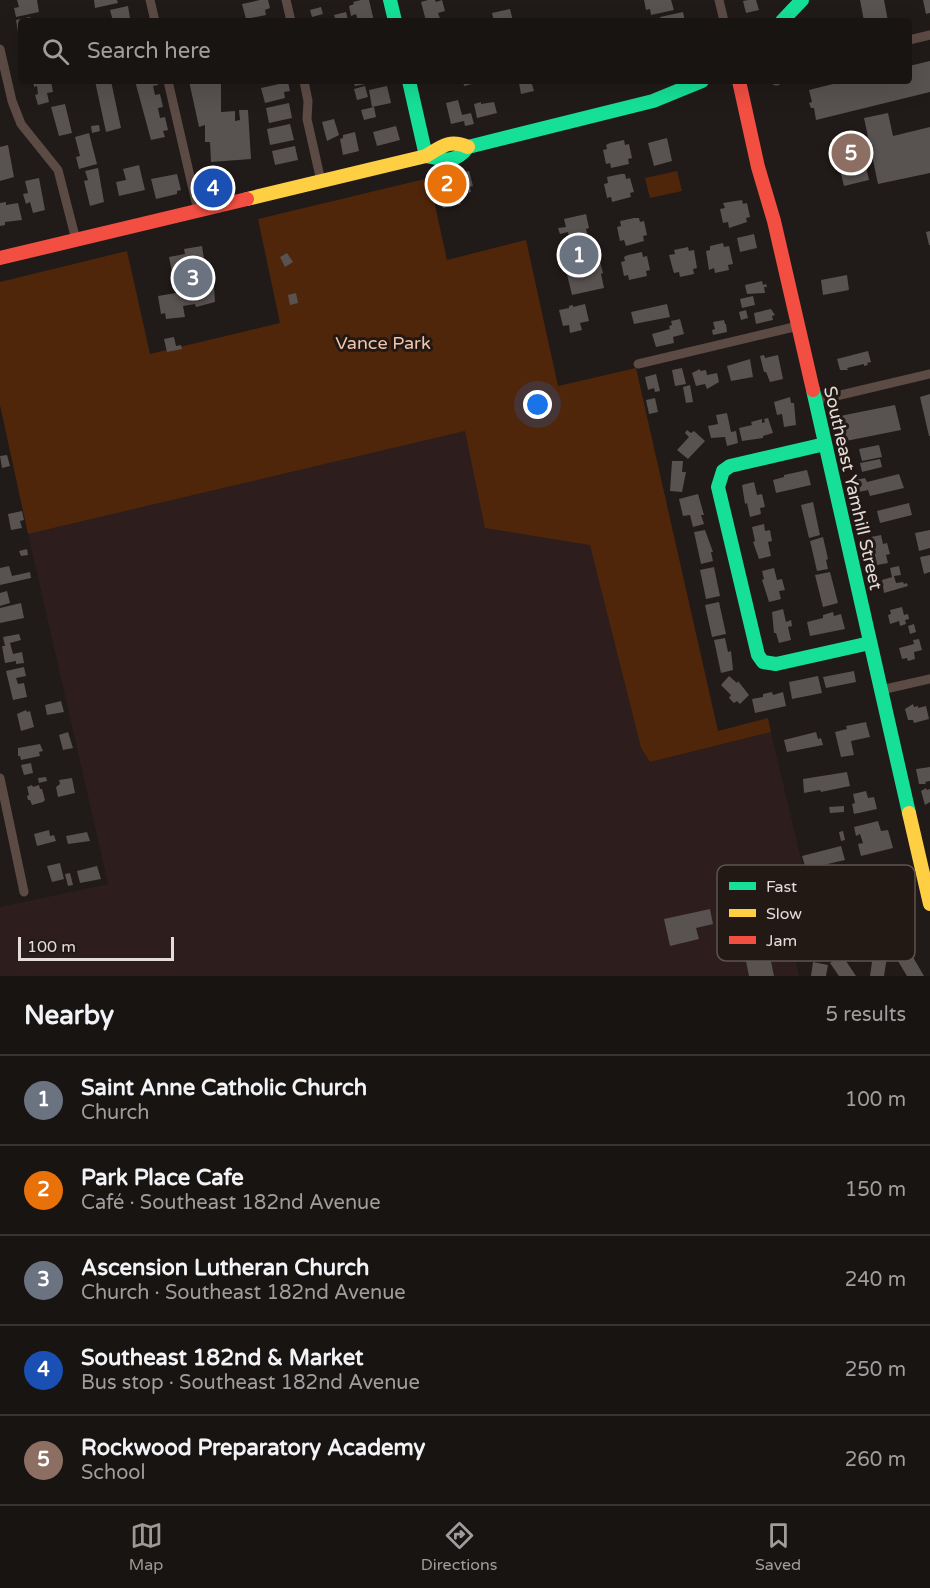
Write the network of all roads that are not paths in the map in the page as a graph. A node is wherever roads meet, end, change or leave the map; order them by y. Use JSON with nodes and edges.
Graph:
{"nodes":[{"id":1,"x":150,"y":0,"type":"edge"},
{"id":2,"x":286,"y":0,"type":"edge"},
{"id":3,"x":390,"y":0,"type":"edge"},
{"id":4,"x":719,"y":0,"type":"edge"},
{"id":5,"x":802,"y":0,"type":"edge"},
{"id":6,"x":154,"y":18,"type":"edge"},
{"id":7,"x":290,"y":18,"type":"edge"},
{"id":8,"x":393,"y":18,"type":"edge"},
{"id":9,"x":723,"y":18,"type":"edge"},
{"id":10,"x":785,"y":18,"type":"edge"},
{"id":11,"x":930,"y":35,"type":"edge"},
{"id":12,"x":912,"y":39,"type":"edge"},
{"id":13,"x":0,"y":49,"type":"edge"},
{"id":14,"x":169,"y":84,"type":"edge"},
{"id":15,"x":305,"y":84,"type":"edge"},
{"id":16,"x":410,"y":84,"type":"edge"},
{"id":17,"x":695,"y":84,"type":"edge"},
{"id":18,"x":739,"y":84,"type":"edge"},
{"id":19,"x":426,"y":156,"type":"junction"},
{"id":20,"x":321,"y":181,"type":"junction"},
{"id":21,"x":198,"y":211,"type":"junction"},
{"id":22,"x":76,"y":240,"type":"junction"},
{"id":23,"x":0,"y":258,"type":"edge"},
{"id":24,"x":798,"y":326,"type":"junction"},
{"id":25,"x":638,"y":364,"type":"dead end"},
{"id":26,"x":930,"y":374,"type":"edge"},
{"id":27,"x":815,"y":401,"type":"junction"},
{"id":28,"x":825,"y":444,"type":"junction"},
{"id":29,"x":870,"y":643,"type":"junction"},
{"id":30,"x":930,"y":679,"type":"edge"},
{"id":31,"x":881,"y":690,"type":"junction"},
{"id":32,"x":0,"y":778,"type":"edge"},
{"id":33,"x":24,"y":892,"type":"dead end"},
{"id":34,"x":930,"y":904,"type":"edge"}],
"edges":[{"from":1,"to":6,"type":"street"},
{"from":2,"to":7,"type":"street"},
{"from":3,"to":8,"type":"street"},
{"from":4,"to":9,"type":"street"},
{"from":5,"to":10,"type":"street"},
{"from":11,"to":12,"type":"street"},
{"from":13,"to":22,"type":"street"},
{"from":14,"to":21,"type":"street"},
{"from":15,"to":20,"type":"street"},
{"from":16,"to":19,"type":"street"},
{"from":17,"to":19,"type":"street"},
{"from":18,"to":24,"type":"street","name":"Southeast Yamhill Street"},
{"from":19,"to":20,"type":"street"},
{"from":20,"to":21,"type":"street"},
{"from":21,"to":22,"type":"street"},
{"from":22,"to":23,"type":"street"},
{"from":24,"to":25,"type":"street"},
{"from":24,"to":27,"type":"street","name":"Southeast Yamhill Street"},
{"from":26,"to":27,"type":"street"},
{"from":27,"to":28,"type":"street","name":"Southeast Yamhill Street"},
{"from":28,"to":29,"type":"street","name":"Southeast Yamhill Street"},
{"from":28,"to":29,"type":"street"},
{"from":29,"to":31,"type":"street","name":"Southeast Yamhill Street"},
{"from":30,"to":31,"type":"street"},
{"from":31,"to":34,"type":"street","name":"Southeast Yamhill Street"},
{"from":32,"to":33,"type":"street"}]}
